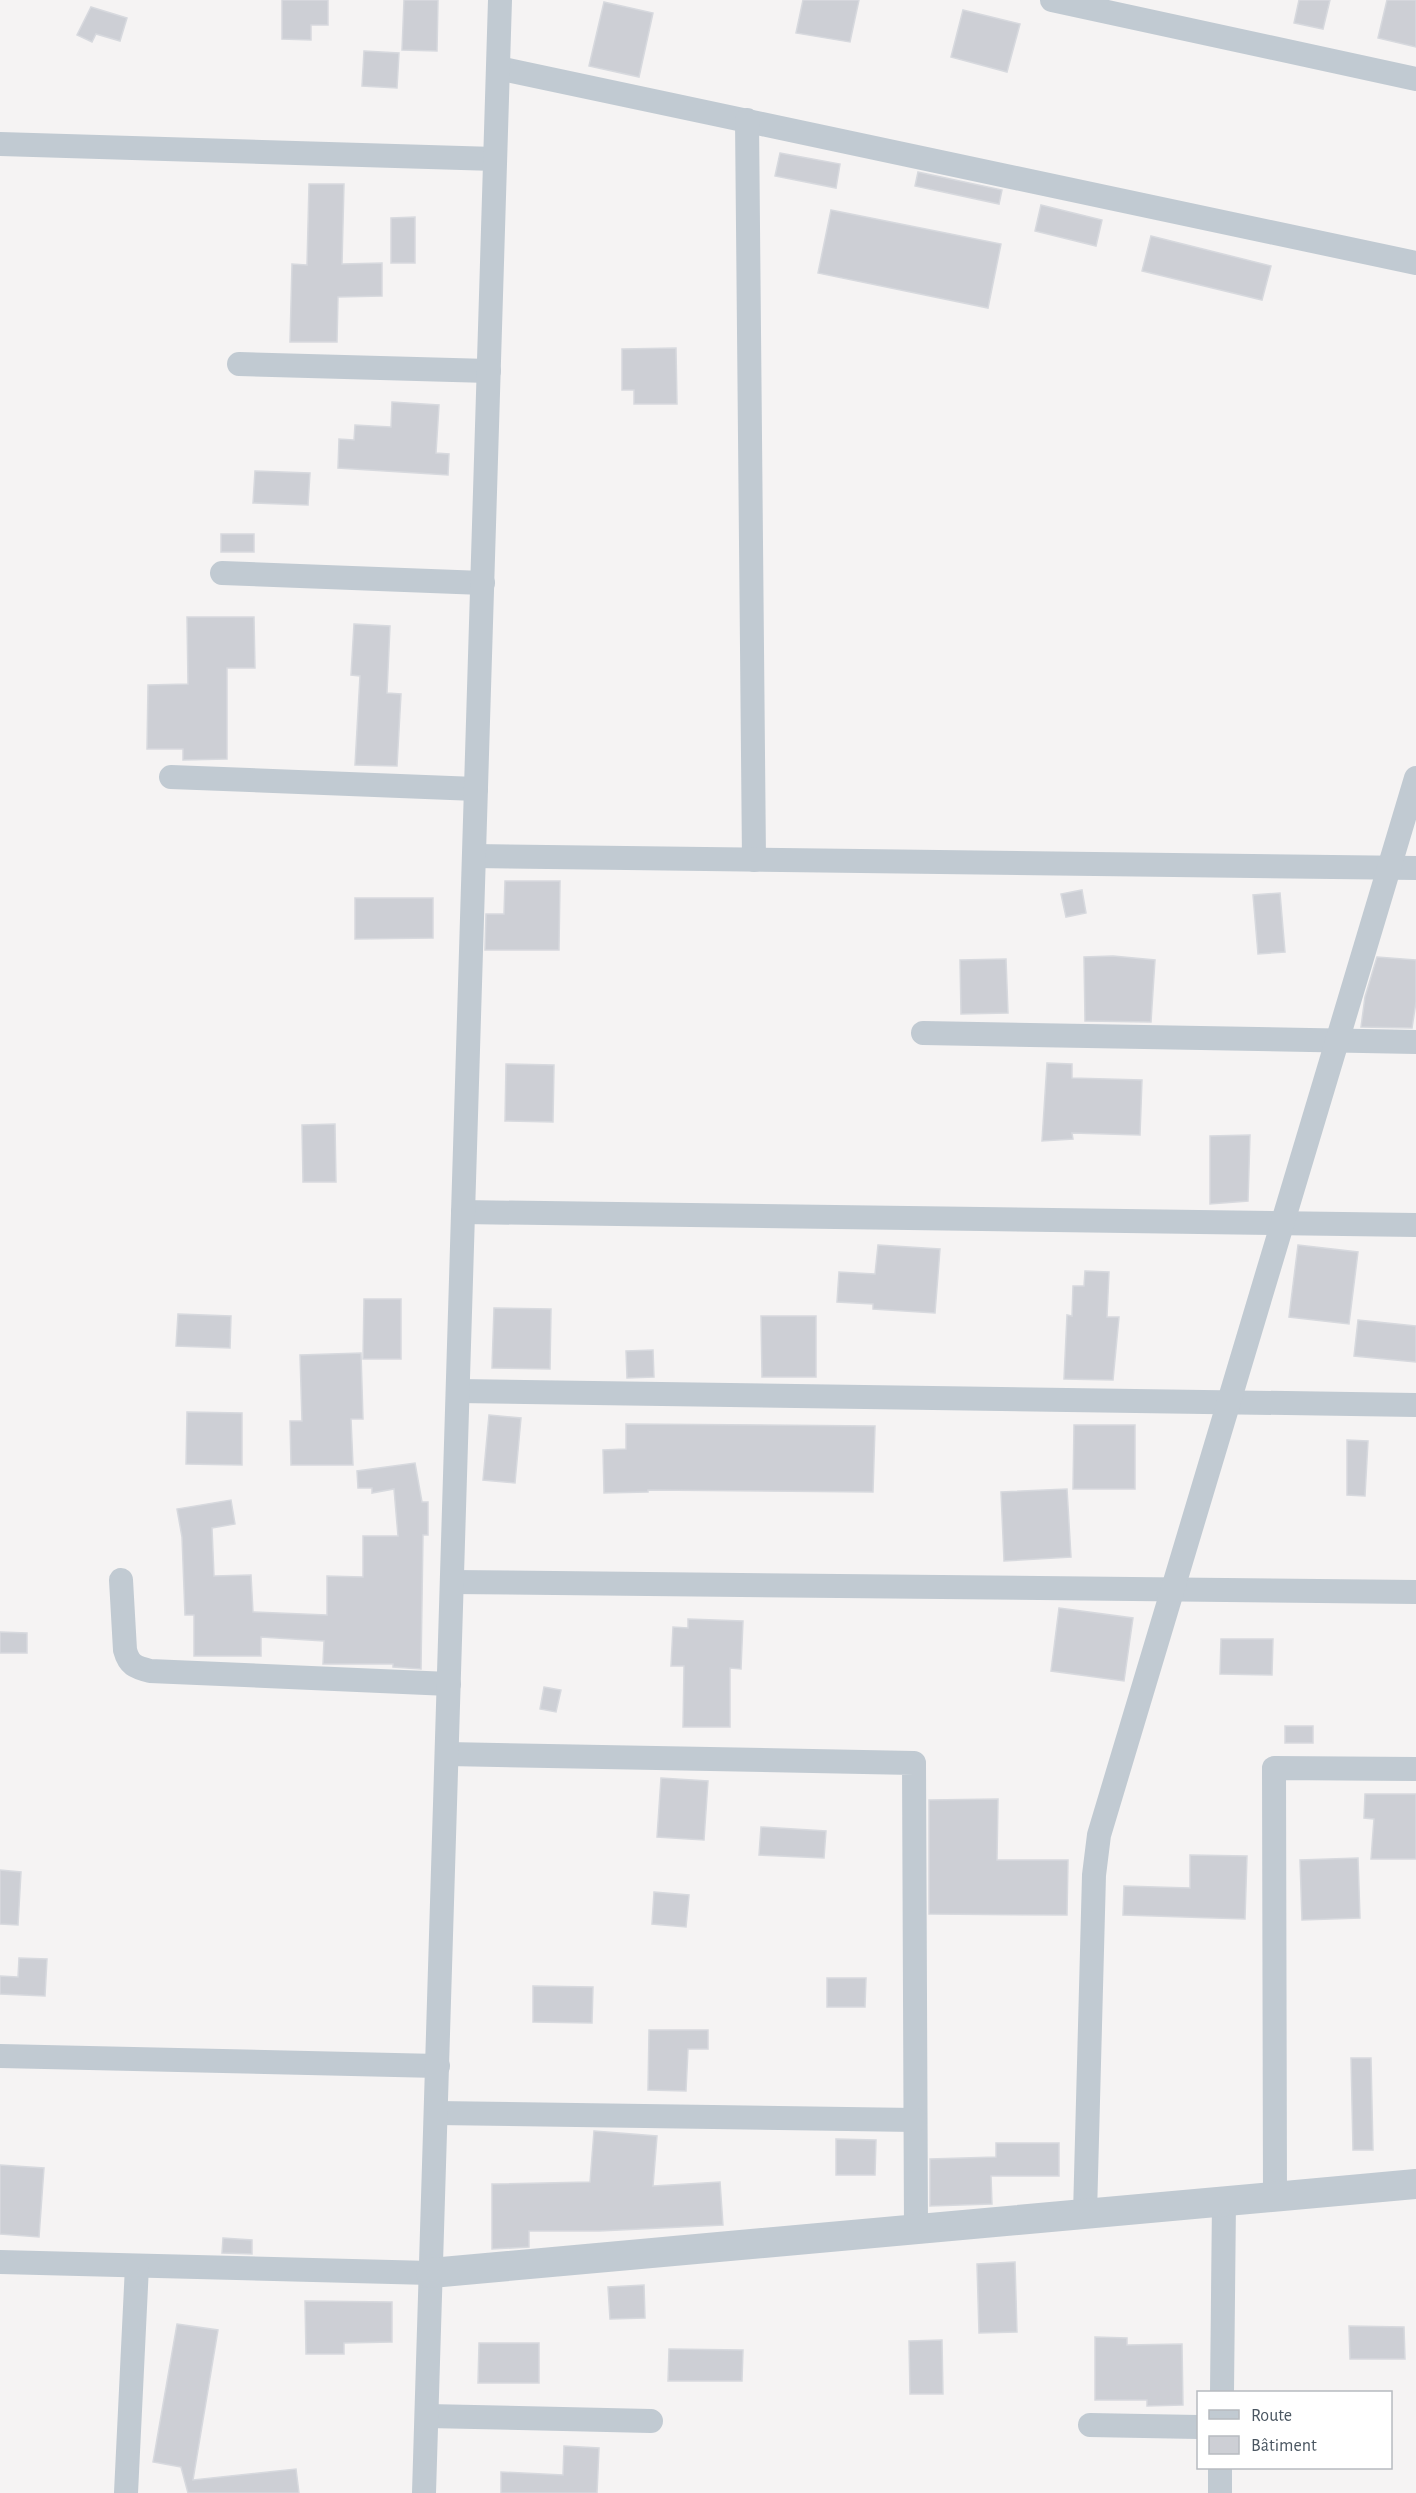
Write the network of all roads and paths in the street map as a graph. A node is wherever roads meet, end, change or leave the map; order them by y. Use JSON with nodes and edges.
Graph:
{"nodes":[{"id":1,"x":500,"y":0,"type":"edge"},
{"id":2,"x":1052,"y":0,"type":"edge"},
{"id":3,"x":498,"y":68,"type":"junction"},
{"id":4,"x":1416,"y":79,"type":"edge"},
{"id":5,"x":747,"y":120,"type":"junction"},
{"id":6,"x":0,"y":144,"type":"edge"},
{"id":7,"x":495,"y":159,"type":"junction"},
{"id":8,"x":1416,"y":263,"type":"edge"},
{"id":9,"x":239,"y":364,"type":"dead end"},
{"id":10,"x":489,"y":371,"type":"junction"},
{"id":11,"x":222,"y":573,"type":"dead end"},
{"id":12,"x":483,"y":583,"type":"junction"},
{"id":13,"x":171,"y":777,"type":"dead end"},
{"id":14,"x":1416,"y":778,"type":"edge"},
{"id":15,"x":476,"y":789,"type":"junction"},
{"id":16,"x":474,"y":856,"type":"junction"},
{"id":17,"x":754,"y":860,"type":"junction"},
{"id":18,"x":1389,"y":867,"type":"junction"},
{"id":19,"x":1416,"y":868,"type":"edge"},
{"id":20,"x":923,"y":1033,"type":"dead end"},
{"id":21,"x":1338,"y":1040,"type":"junction"},
{"id":22,"x":1416,"y":1042,"type":"edge"},
{"id":23,"x":463,"y":1212,"type":"junction"},
{"id":24,"x":1282,"y":1223,"type":"junction"},
{"id":25,"x":1416,"y":1225,"type":"edge"},
{"id":26,"x":458,"y":1391,"type":"junction"},
{"id":27,"x":1230,"y":1402,"type":"junction"},
{"id":28,"x":1416,"y":1405,"type":"edge"},
{"id":29,"x":121,"y":1580,"type":"dead end"},
{"id":30,"x":452,"y":1582,"type":"junction"},
{"id":31,"x":1174,"y":1589,"type":"junction"},
{"id":32,"x":1416,"y":1592,"type":"edge"},
{"id":33,"x":449,"y":1684,"type":"junction"},
{"id":34,"x":447,"y":1754,"type":"junction"},
{"id":35,"x":1416,"y":1769,"type":"edge"},
{"id":36,"x":0,"y":2056,"type":"edge"},
{"id":37,"x":438,"y":2066,"type":"junction"},
{"id":38,"x":436,"y":2113,"type":"junction"},
{"id":39,"x":915,"y":2120,"type":"junction"},
{"id":40,"x":1416,"y":2184,"type":"edge"},
{"id":41,"x":1275,"y":2197,"type":"junction"},
{"id":42,"x":1224,"y":2201,"type":"junction"},
{"id":43,"x":1085,"y":2214,"type":"junction"},
{"id":44,"x":916,"y":2229,"type":"junction"},
{"id":45,"x":0,"y":2262,"type":"edge"},
{"id":46,"x":137,"y":2265,"type":"junction"},
{"id":47,"x":431,"y":2273,"type":"junction"},
{"id":48,"x":1222,"y":2391,"type":"edge"},
{"id":49,"x":427,"y":2416,"type":"junction"},
{"id":50,"x":651,"y":2421,"type":"dead end"},
{"id":51,"x":1090,"y":2426,"type":"dead end"},
{"id":52,"x":1197,"y":2427,"type":"edge"},
{"id":53,"x":1220,"y":2469,"type":"edge"},
{"id":54,"x":126,"y":2493,"type":"edge"},
{"id":55,"x":424,"y":2493,"type":"edge"},
{"id":56,"x":1220,"y":2493,"type":"edge"}],
"edges":[{"from":1,"to":3,"type":"street"},
{"from":2,"to":4,"type":"street"},
{"from":3,"to":5,"type":"street"},
{"from":3,"to":7,"type":"street"},
{"from":5,"to":8,"type":"street"},
{"from":5,"to":17,"type":"street"},
{"from":6,"to":7,"type":"street"},
{"from":7,"to":10,"type":"street"},
{"from":9,"to":10,"type":"street"},
{"from":10,"to":12,"type":"street"},
{"from":11,"to":12,"type":"street"},
{"from":12,"to":15,"type":"street"},
{"from":13,"to":15,"type":"street"},
{"from":14,"to":18,"type":"street"},
{"from":15,"to":16,"type":"street"},
{"from":16,"to":17,"type":"street"},
{"from":16,"to":23,"type":"street"},
{"from":17,"to":18,"type":"street"},
{"from":18,"to":19,"type":"street"},
{"from":18,"to":21,"type":"street"},
{"from":20,"to":21,"type":"street"},
{"from":21,"to":22,"type":"street"},
{"from":21,"to":24,"type":"street"},
{"from":23,"to":24,"type":"street"},
{"from":23,"to":26,"type":"street"},
{"from":24,"to":25,"type":"street"},
{"from":24,"to":27,"type":"street"},
{"from":26,"to":27,"type":"street"},
{"from":26,"to":30,"type":"street"},
{"from":27,"to":28,"type":"street"},
{"from":27,"to":31,"type":"street"},
{"from":29,"to":33,"type":"street"},
{"from":30,"to":31,"type":"street"},
{"from":30,"to":33,"type":"street"},
{"from":31,"to":32,"type":"street"},
{"from":31,"to":43,"type":"street"},
{"from":33,"to":34,"type":"street"},
{"from":34,"to":37,"type":"street"},
{"from":34,"to":39,"type":"street"},
{"from":35,"to":41,"type":"street"},
{"from":36,"to":37,"type":"street"},
{"from":37,"to":38,"type":"street"},
{"from":38,"to":39,"type":"street"},
{"from":38,"to":47,"type":"street"},
{"from":39,"to":44,"type":"street"},
{"from":40,"to":41,"type":"street"},
{"from":41,"to":42,"type":"street"},
{"from":42,"to":43,"type":"street"},
{"from":42,"to":48,"type":"street"},
{"from":43,"to":44,"type":"street"},
{"from":44,"to":47,"type":"street"},
{"from":45,"to":46,"type":"street"},
{"from":46,"to":47,"type":"street"},
{"from":46,"to":54,"type":"street"},
{"from":47,"to":49,"type":"street"},
{"from":49,"to":50,"type":"street"},
{"from":49,"to":55,"type":"street"},
{"from":51,"to":52,"type":"street"},
{"from":53,"to":56,"type":"street"}]}
